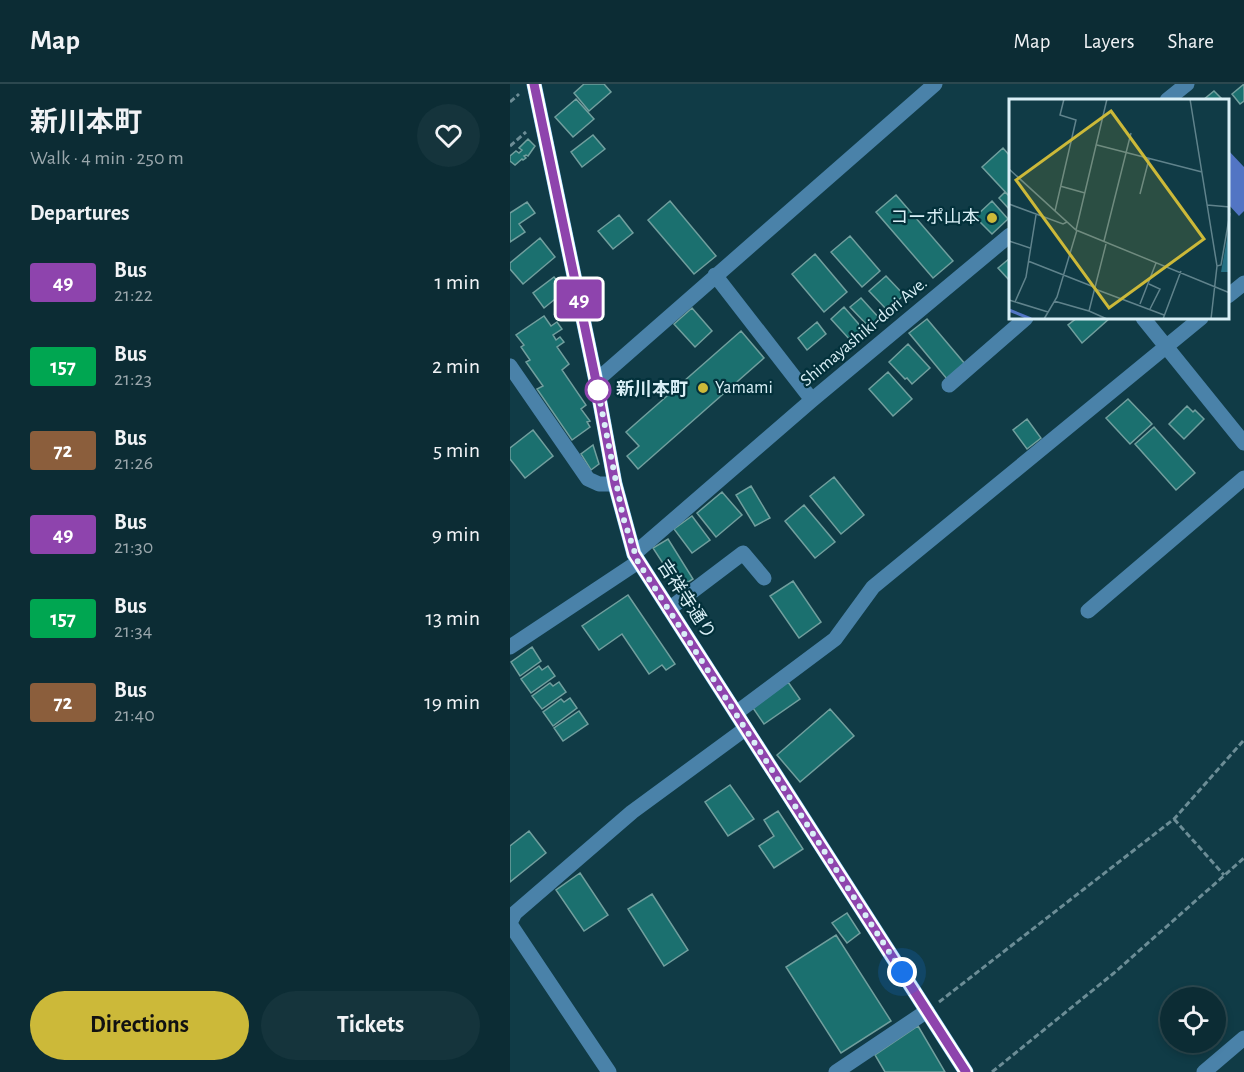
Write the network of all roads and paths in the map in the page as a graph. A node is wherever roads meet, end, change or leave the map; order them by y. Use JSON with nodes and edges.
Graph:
{"nodes":[{"id":1,"x":534,"y":84,"type":"edge"},
{"id":2,"x":935,"y":84,"type":"edge"},
{"id":3,"x":1187,"y":84,"type":"edge"},
{"id":4,"x":1168,"y":99,"type":"edge"},
{"id":5,"x":1009,"y":236,"type":"edge"},
{"id":6,"x":716,"y":275,"type":"junction"},
{"id":7,"x":1244,"y":283,"type":"edge"},
{"id":8,"x":1229,"y":294,"type":"edge"},
{"id":9,"x":1024,"y":320,"type":"edge"},
{"id":10,"x":1145,"y":320,"type":"edge"},
{"id":11,"x":1199,"y":320,"type":"edge"},
{"id":12,"x":1166,"y":347,"type":"junction"},
{"id":13,"x":510,"y":366,"type":"edge"},
{"id":14,"x":596,"y":381,"type":"junction"},
{"id":15,"x":949,"y":385,"type":"dead end"},
{"id":16,"x":812,"y":400,"type":"junction"},
{"id":17,"x":1244,"y":443,"type":"edge"},
{"id":18,"x":1244,"y":478,"type":"edge"},
{"id":19,"x":615,"y":484,"type":"junction"},
{"id":20,"x":636,"y":558,"type":"junction"},
{"id":21,"x":764,"y":578,"type":"dead end"},
{"id":22,"x":669,"y":609,"type":"junction"},
{"id":23,"x":1088,"y":611,"type":"dead end"},
{"id":24,"x":510,"y":647,"type":"edge"},
{"id":25,"x":736,"y":713,"type":"junction"},
{"id":26,"x":745,"y":729,"type":"junction"},
{"id":27,"x":1244,"y":740,"type":"edge"},
{"id":28,"x":1174,"y":819,"type":"junction"},
{"id":29,"x":1244,"y":858,"type":"edge"},
{"id":30,"x":1224,"y":875,"type":"junction"},
{"id":31,"x":511,"y":917,"type":"edge"},
{"id":32,"x":927,"y":1011,"type":"junction"},
{"id":33,"x":1244,"y":1038,"type":"edge"},
{"id":34,"x":609,"y":1072,"type":"edge"},
{"id":35,"x":836,"y":1072,"type":"edge"},
{"id":36,"x":966,"y":1072,"type":"edge"},
{"id":37,"x":992,"y":1072,"type":"edge"},
{"id":38,"x":1204,"y":1072,"type":"edge"}],
"edges":[{"from":1,"to":14,"type":"main road","name":"吉祥寺通り"},
{"from":2,"to":6,"type":"street"},
{"from":3,"to":4,"type":"street"},
{"from":5,"to":16,"type":"street","name":"Shimayashiki-dori Ave."},
{"from":6,"to":14,"type":"street"},
{"from":6,"to":16,"type":"street"},
{"from":7,"to":8,"type":"street"},
{"from":9,"to":15,"type":"street"},
{"from":10,"to":12,"type":"street"},
{"from":11,"to":12,"type":"street"},
{"from":12,"to":17,"type":"street"},
{"from":12,"to":25,"type":"street"},
{"from":13,"to":19,"type":"street"},
{"from":14,"to":19,"type":"main road","name":"吉祥寺通り"},
{"from":16,"to":20,"type":"street","name":"Shimayashiki-dori Ave."},
{"from":18,"to":23,"type":"street"},
{"from":19,"to":20,"type":"main road","name":"吉祥寺通り"},
{"from":20,"to":22,"type":"main road","name":"吉祥寺通り"},
{"from":20,"to":24,"type":"street","name":"Shimayashiki-dori Ave."},
{"from":21,"to":22,"type":"street"},
{"from":22,"to":25,"type":"main road","name":"吉祥寺通り"},
{"from":25,"to":26,"type":"main road","name":"吉祥寺通り"},
{"from":26,"to":31,"type":"street"},
{"from":26,"to":32,"type":"main road","name":"吉祥寺通り"},
{"from":27,"to":28,"type":"path"},
{"from":28,"to":30,"type":"path"},
{"from":28,"to":32,"type":"path"},
{"from":29,"to":30,"type":"path"},
{"from":30,"to":37,"type":"path"},
{"from":31,"to":34,"type":"street"},
{"from":32,"to":35,"type":"street"},
{"from":32,"to":36,"type":"main road","name":"吉祥寺通り"},
{"from":33,"to":38,"type":"street"}]}
